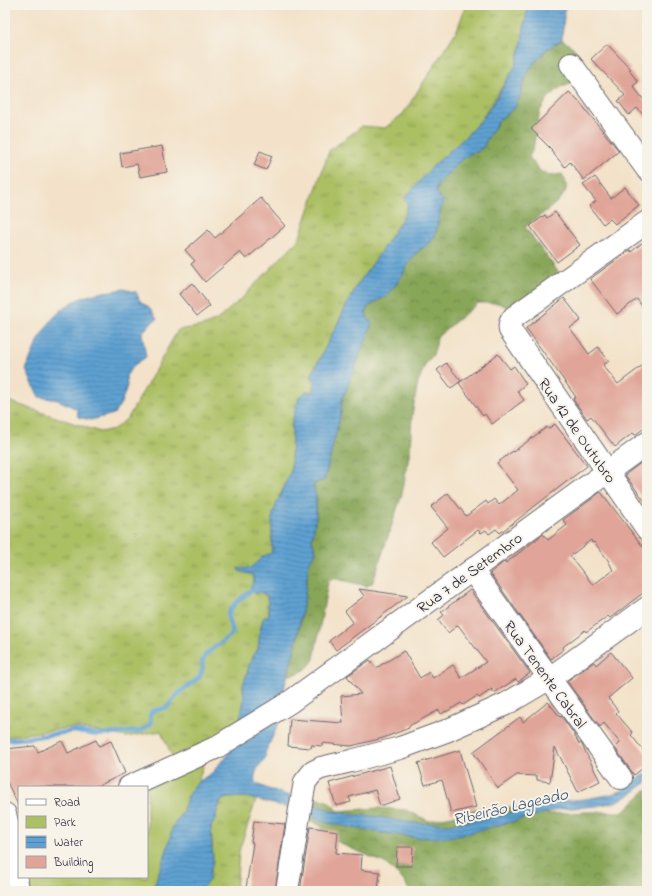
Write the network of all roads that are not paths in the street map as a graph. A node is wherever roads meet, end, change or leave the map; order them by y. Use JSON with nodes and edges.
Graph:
{"nodes":[{"id":1,"x":571,"y":64,"type":"dead end"},
{"id":2,"x":647,"y":169,"type":"edge"},
{"id":3,"x":647,"y":222,"type":"edge"},
{"id":4,"x":647,"y":443,"type":"edge"},
{"id":5,"x":607,"y":472,"type":"junction"},
{"id":6,"x":647,"y":529,"type":"edge"},
{"id":7,"x":472,"y":570,"type":"junction"},
{"id":8,"x":647,"y":608,"type":"edge"},
{"id":9,"x":550,"y":678,"type":"junction"},
{"id":10,"x":621,"y":778,"type":"dead end"},
{"id":11,"x":131,"y":786,"type":"edge"},
{"id":12,"x":5,"y":814,"type":"edge"},
{"id":13,"x":16,"y":839,"type":"edge"},
{"id":14,"x":18,"y":891,"type":"edge"},
{"id":15,"x":287,"y":891,"type":"edge"}],
"edges":[{"from":1,"to":2,"type":"street"},
{"from":3,"to":5,"type":"street","name":"Rua 12 de Outubro"},
{"from":4,"to":5,"type":"street","name":"Rua 7 de Setembro"},
{"from":5,"to":6,"type":"street","name":"Rua 12 de Outubro"},
{"from":5,"to":7,"type":"street","name":"Rua 7 de Setembro"},
{"from":7,"to":9,"type":"street","name":"Rua Tenente Cabral"},
{"from":7,"to":11,"type":"street","name":"Rua 7 de Setembro"},
{"from":8,"to":9,"type":"street"},
{"from":9,"to":10,"type":"street","name":"Rua Tenente Cabral"},
{"from":9,"to":15,"type":"street"},
{"from":12,"to":13,"type":"street"},
{"from":13,"to":14,"type":"street"}]}
